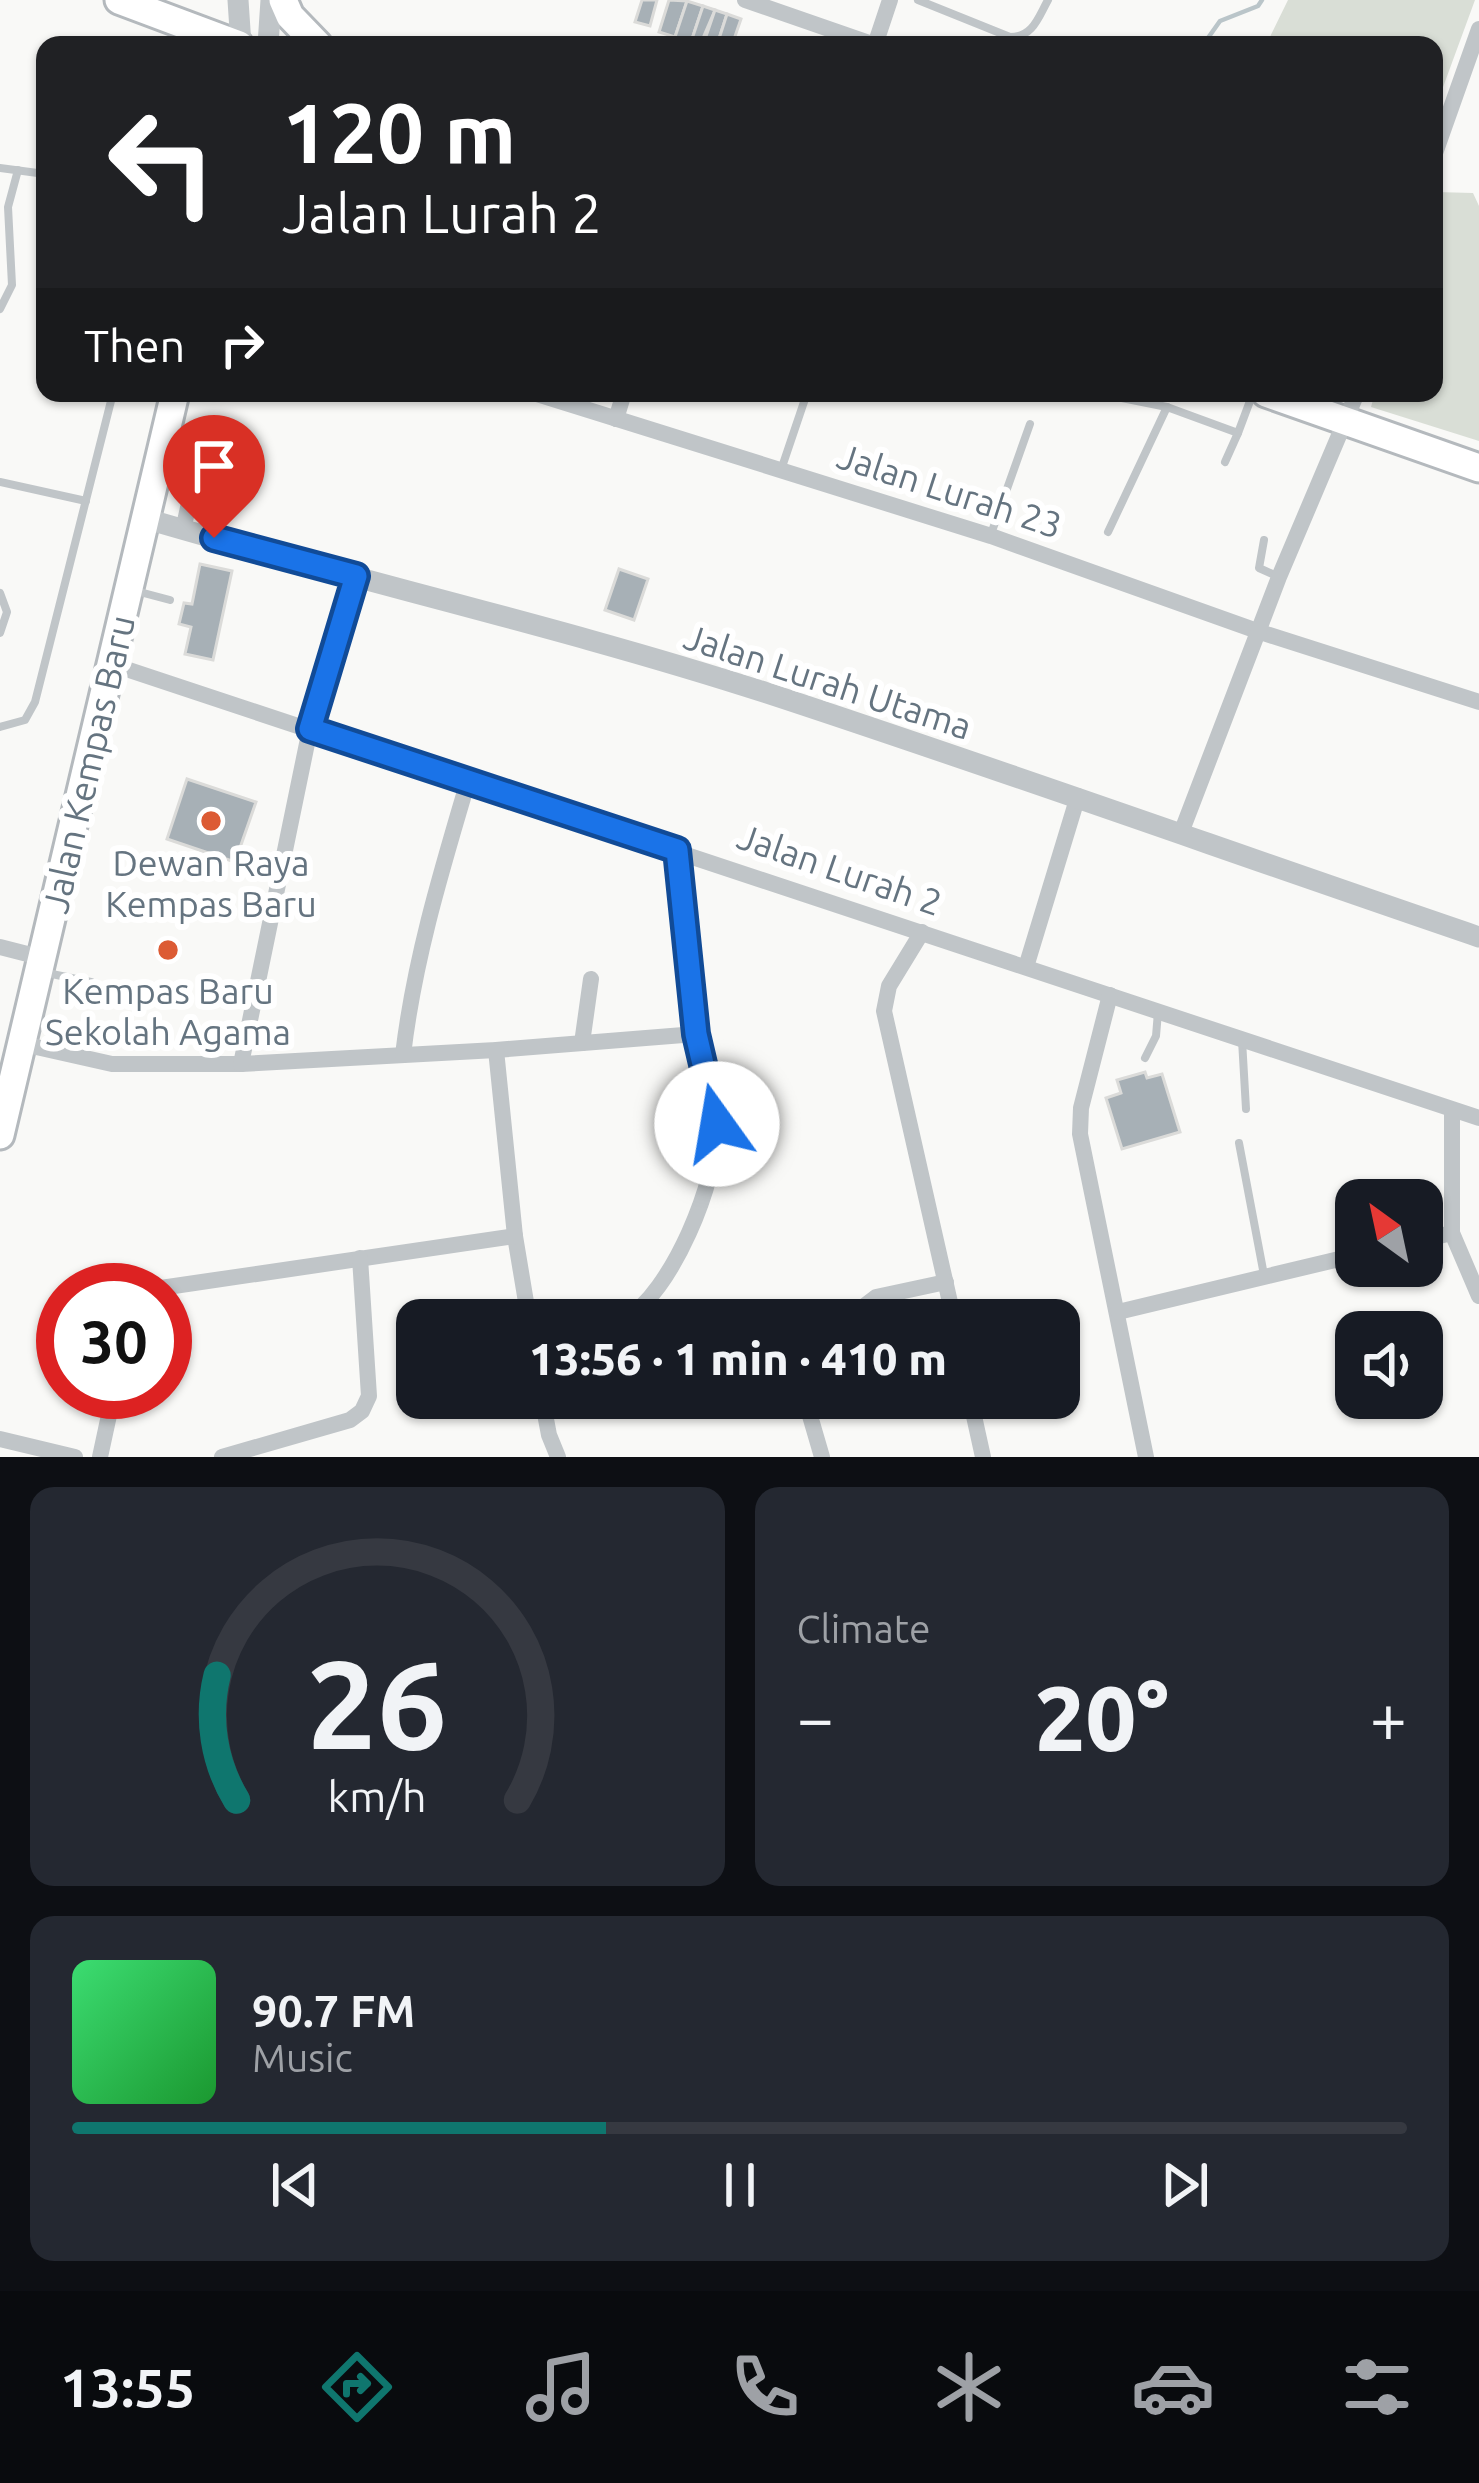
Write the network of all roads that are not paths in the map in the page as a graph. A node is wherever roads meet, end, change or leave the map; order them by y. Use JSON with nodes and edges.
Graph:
{"nodes":[{"id":1,"x":119,"y":0,"type":"edge"},
{"id":2,"x":238,"y":0,"type":"edge"},
{"id":3,"x":271,"y":0,"type":"edge"},
{"id":4,"x":283,"y":0,"type":"edge"},
{"id":5,"x":745,"y":0,"type":"edge"},
{"id":6,"x":890,"y":0,"type":"edge"},
{"id":7,"x":918,"y":0,"type":"edge"},
{"id":8,"x":1048,"y":0,"type":"edge"},
{"id":9,"x":1479,"y":28,"type":"edge"},
{"id":10,"x":197,"y":35,"type":"edge"},
{"id":11,"x":240,"y":36,"type":"edge"},
{"id":12,"x":269,"y":36,"type":"edge"},
{"id":13,"x":309,"y":36,"type":"edge"},
{"id":14,"x":848,"y":36,"type":"edge"},
{"id":15,"x":877,"y":36,"type":"edge"},
{"id":16,"x":1008,"y":36,"type":"edge"},
{"id":17,"x":1015,"y":36,"type":"edge"},
{"id":18,"x":1443,"y":130,"type":"edge"},
{"id":19,"x":0,"y":168,"type":"edge"},
{"id":20,"x":18,"y":170,"type":"junction"},
{"id":21,"x":36,"y":173,"type":"edge"},
{"id":22,"x":0,"y":309,"type":"edge"},
{"id":23,"x":111,"y":402,"type":"edge"},
{"id":24,"x":173,"y":402,"type":"edge"},
{"id":25,"x":564,"y":402,"type":"edge"},
{"id":26,"x":622,"y":402,"type":"edge"},
{"id":27,"x":804,"y":402,"type":"edge"},
{"id":28,"x":1142,"y":402,"type":"edge"},
{"id":29,"x":1250,"y":402,"type":"edge"},
{"id":30,"x":1291,"y":402,"type":"edge"},
{"id":31,"x":1353,"y":402,"type":"edge"},
{"id":32,"x":1167,"y":407,"type":"junction"},
{"id":33,"x":616,"y":418,"type":"junction"},
{"id":34,"x":1345,"y":421,"type":"junction"},
{"id":35,"x":1030,"y":424,"type":"dead end"},
{"id":36,"x":1238,"y":433,"type":"junction"},
{"id":37,"x":1225,"y":462,"type":"dead end"},
{"id":38,"x":198,"y":463,"type":"dead end"},
{"id":39,"x":1479,"y":468,"type":"edge"},
{"id":40,"x":781,"y":469,"type":"junction"},
{"id":41,"x":0,"y":482,"type":"edge"},
{"id":42,"x":86,"y":501,"type":"junction"},
{"id":43,"x":147,"y":519,"type":"junction"},
{"id":44,"x":183,"y":530,"type":"junction"},
{"id":45,"x":1108,"y":532,"type":"dead end"},
{"id":46,"x":991,"y":536,"type":"junction"},
{"id":47,"x":1264,"y":539,"type":"dead end"},
{"id":48,"x":356,"y":576,"type":"junction"},
{"id":49,"x":1279,"y":577,"type":"junction"},
{"id":50,"x":129,"y":590,"type":"junction"},
{"id":51,"x":0,"y":593,"type":"edge"},
{"id":52,"x":170,"y":600,"type":"dead end"},
{"id":53,"x":1260,"y":632,"type":"junction"},
{"id":54,"x":0,"y":633,"type":"edge"},
{"id":55,"x":111,"y":664,"type":"junction"},
{"id":56,"x":1479,"y":702,"type":"edge"},
{"id":57,"x":0,"y":727,"type":"edge"},
{"id":58,"x":310,"y":729,"type":"junction"},
{"id":59,"x":468,"y":781,"type":"junction"},
{"id":60,"x":1078,"y":796,"type":"junction"},
{"id":61,"x":1181,"y":833,"type":"junction"},
{"id":62,"x":677,"y":850,"type":"junction"},
{"id":63,"x":922,"y":932,"type":"junction"},
{"id":64,"x":1479,"y":937,"type":"edge"},
{"id":65,"x":0,"y":947,"type":"edge"},
{"id":66,"x":41,"y":964,"type":"junction"},
{"id":67,"x":1026,"y":967,"type":"junction"},
{"id":68,"x":591,"y":979,"type":"dead end"},
{"id":69,"x":91,"y":982,"type":"dead end"},
{"id":70,"x":1110,"y":995,"type":"junction"},
{"id":71,"x":1158,"y":1011,"type":"junction"},
{"id":72,"x":696,"y":1034,"type":"junction"},
{"id":73,"x":1242,"y":1040,"type":"junction"},
{"id":74,"x":582,"y":1043,"type":"junction"},
{"id":75,"x":23,"y":1044,"type":"junction"},
{"id":76,"x":496,"y":1050,"type":"junction"},
{"id":77,"x":403,"y":1055,"type":"junction"},
{"id":78,"x":1144,"y":1058,"type":"dead end"},
{"id":79,"x":242,"y":1064,"type":"junction"},
{"id":80,"x":1246,"y":1109,"type":"dead end"},
{"id":81,"x":1452,"y":1111,"type":"junction"},
{"id":82,"x":1479,"y":1118,"type":"edge"},
{"id":83,"x":0,"y":1135,"type":"edge"},
{"id":84,"x":1239,"y":1143,"type":"dead end"},
{"id":85,"x":1452,"y":1233,"type":"junction"},
{"id":86,"x":1443,"y":1235,"type":"edge"},
{"id":87,"x":515,"y":1236,"type":"junction"},
{"id":88,"x":360,"y":1258,"type":"junction"},
{"id":89,"x":1335,"y":1260,"type":"edge"},
{"id":90,"x":1264,"y":1276,"type":"junction"},
{"id":91,"x":946,"y":1282,"type":"junction"},
{"id":92,"x":192,"y":1283,"type":"edge"},
{"id":93,"x":1479,"y":1296,"type":"edge"},
{"id":94,"x":526,"y":1299,"type":"edge"},
{"id":95,"x":648,"y":1299,"type":"edge"},
{"id":96,"x":873,"y":1299,"type":"edge"},
{"id":97,"x":950,"y":1299,"type":"edge"},
{"id":98,"x":1118,"y":1312,"type":"junction"},
{"id":99,"x":108,"y":1419,"type":"edge"},
{"id":100,"x":546,"y":1419,"type":"edge"},
{"id":101,"x":811,"y":1419,"type":"edge"},
{"id":102,"x":974,"y":1419,"type":"edge"},
{"id":103,"x":0,"y":1439,"type":"edge"},
{"id":104,"x":74,"y":1457,"type":"edge"},
{"id":105,"x":100,"y":1457,"type":"edge"},
{"id":106,"x":222,"y":1457,"type":"edge"},
{"id":107,"x":558,"y":1457,"type":"edge"},
{"id":108,"x":822,"y":1457,"type":"edge"},
{"id":109,"x":982,"y":1457,"type":"edge"},
{"id":110,"x":1146,"y":1457,"type":"edge"}],
"edges":[{"from":1,"to":10,"type":"main road"},
{"from":2,"to":11,"type":"street"},
{"from":3,"to":12,"type":"street"},
{"from":4,"to":13,"type":"main road"},
{"from":5,"to":14,"type":"street"},
{"from":6,"to":15,"type":"street"},
{"from":7,"to":16,"type":"lane"},
{"from":8,"to":17,"type":"lane"},
{"from":9,"to":18,"type":"street"},
{"from":19,"to":20,"type":"lane"},
{"from":20,"to":21,"type":"lane"},
{"from":20,"to":22,"type":"lane"},
{"from":23,"to":42,"type":"lane"},
{"from":24,"to":43,"type":"main road","name":"Jalan Kempas Baru"},
{"from":25,"to":33,"type":"street","name":"Jalan Lurah 23"},
{"from":26,"to":33,"type":"street"},
{"from":27,"to":40,"type":"lane"},
{"from":28,"to":32,"type":"lane"},
{"from":29,"to":36,"type":"lane"},
{"from":30,"to":34,"type":"main road"},
{"from":31,"to":34,"type":"street"},
{"from":32,"to":36,"type":"lane"},
{"from":32,"to":45,"type":"lane"},
{"from":33,"to":40,"type":"street","name":"Jalan Lurah 23"},
{"from":34,"to":39,"type":"main road"},
{"from":34,"to":49,"type":"street"},
{"from":35,"to":46,"type":"lane"},
{"from":36,"to":37,"type":"lane"},
{"from":38,"to":44,"type":"street"},
{"from":40,"to":46,"type":"street","name":"Jalan Lurah 23"},
{"from":41,"to":42,"type":"lane"},
{"from":42,"to":57,"type":"lane"},
{"from":43,"to":44,"type":"street","name":"Jalan Lurah Utama"},
{"from":43,"to":50,"type":"main road","name":"Jalan Kempas Baru"},
{"from":44,"to":48,"type":"street","name":"Jalan Lurah Utama"},
{"from":46,"to":53,"type":"street","name":"Jalan Lurah 23"},
{"from":47,"to":49,"type":"lane"},
{"from":48,"to":58,"type":"street"},
{"from":48,"to":60,"type":"street","name":"Jalan Lurah Utama"},
{"from":49,"to":53,"type":"street"},
{"from":50,"to":52,"type":"lane"},
{"from":50,"to":55,"type":"main road","name":"Jalan Kempas Baru"},
{"from":51,"to":54,"type":"lane"},
{"from":53,"to":56,"type":"street","name":"Jalan Lurah 23"},
{"from":53,"to":61,"type":"street"},
{"from":55,"to":58,"type":"street","name":"Jalan Lurah 2"},
{"from":55,"to":66,"type":"main road","name":"Jalan Kempas Baru"},
{"from":58,"to":59,"type":"street","name":"Jalan Lurah 2"},
{"from":58,"to":79,"type":"street"},
{"from":59,"to":62,"type":"street","name":"Jalan Lurah 2"},
{"from":59,"to":77,"type":"street"},
{"from":60,"to":61,"type":"street","name":"Jalan Lurah Utama"},
{"from":60,"to":67,"type":"street"},
{"from":61,"to":64,"type":"street","name":"Jalan Lurah Utama"},
{"from":62,"to":63,"type":"street","name":"Jalan Lurah 2"},
{"from":62,"to":72,"type":"street"},
{"from":63,"to":67,"type":"street","name":"Jalan Lurah 2"},
{"from":63,"to":91,"type":"street"},
{"from":65,"to":66,"type":"street"},
{"from":66,"to":69,"type":"lane"},
{"from":66,"to":75,"type":"main road","name":"Jalan Kempas Baru"},
{"from":67,"to":70,"type":"street","name":"Jalan Lurah 2"},
{"from":68,"to":74,"type":"street"},
{"from":70,"to":71,"type":"street","name":"Jalan Lurah 2"},
{"from":70,"to":98,"type":"street"},
{"from":71,"to":73,"type":"street","name":"Jalan Lurah 2"},
{"from":71,"to":78,"type":"lane"},
{"from":72,"to":74,"type":"street"},
{"from":72,"to":95,"type":"street"},
{"from":73,"to":80,"type":"lane"},
{"from":73,"to":81,"type":"street","name":"Jalan Lurah 2"},
{"from":74,"to":76,"type":"street"},
{"from":75,"to":79,"type":"street"},
{"from":75,"to":83,"type":"main road","name":"Jalan Kempas Baru"},
{"from":76,"to":77,"type":"street"},
{"from":76,"to":87,"type":"street"},
{"from":77,"to":79,"type":"street"},
{"from":81,"to":82,"type":"street","name":"Jalan Lurah 2"},
{"from":81,"to":85,"type":"street"},
{"from":84,"to":90,"type":"lane"},
{"from":85,"to":86,"type":"street"},
{"from":85,"to":93,"type":"street"},
{"from":87,"to":88,"type":"street"},
{"from":87,"to":94,"type":"street"},
{"from":88,"to":92,"type":"street"},
{"from":88,"to":106,"type":"street"},
{"from":89,"to":90,"type":"street"},
{"from":90,"to":98,"type":"street"},
{"from":91,"to":96,"type":"street"},
{"from":91,"to":97,"type":"street"},
{"from":98,"to":110,"type":"street"},
{"from":99,"to":105,"type":"street"},
{"from":100,"to":107,"type":"street"},
{"from":101,"to":108,"type":"street"},
{"from":102,"to":109,"type":"street"},
{"from":103,"to":104,"type":"street"}]}
